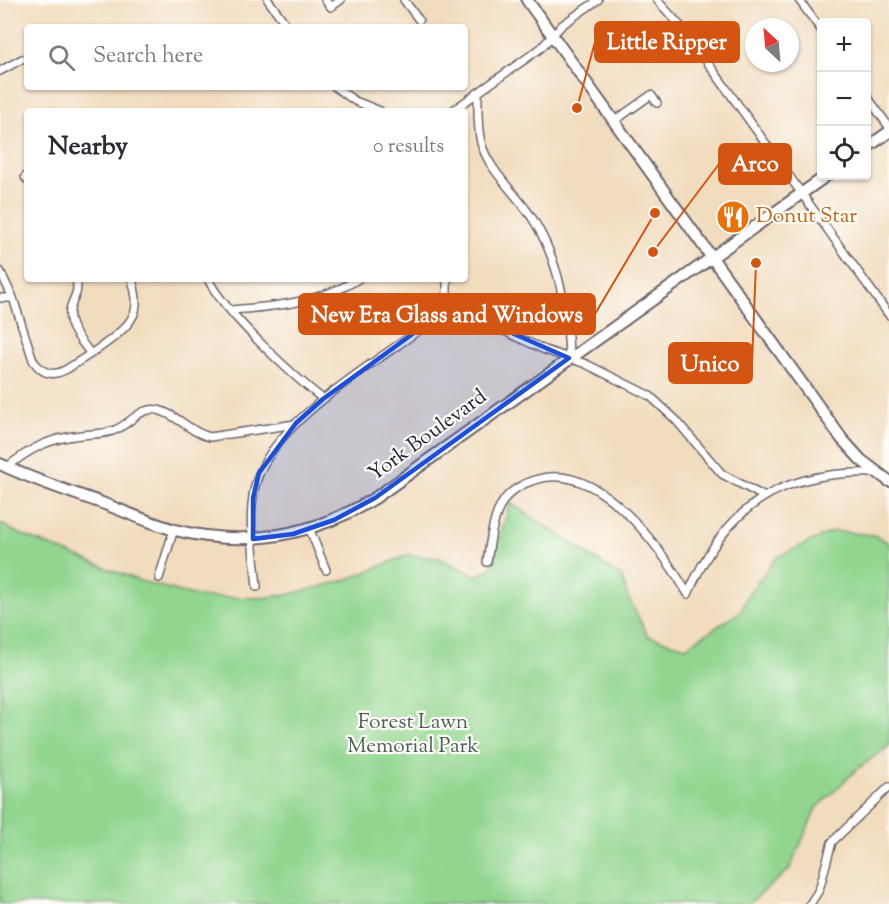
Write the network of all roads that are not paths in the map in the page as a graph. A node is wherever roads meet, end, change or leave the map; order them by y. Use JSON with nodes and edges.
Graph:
{"nodes":[{"id":1,"x":268,"y":0,"type":"edge"},
{"id":2,"x":326,"y":0,"type":"edge"},
{"id":3,"x":341,"y":0,"type":"edge"},
{"id":4,"x":404,"y":0,"type":"edge"},
{"id":5,"x":527,"y":0,"type":"edge"},
{"id":6,"x":598,"y":0,"type":"edge"},
{"id":7,"x":657,"y":0,"type":"edge"},
{"id":8,"x":799,"y":0,"type":"edge"},
{"id":9,"x":419,"y":20,"type":"dead end"},
{"id":10,"x":286,"y":24,"type":"edge"},
{"id":11,"x":817,"y":24,"type":"edge"},
{"id":12,"x":553,"y":35,"type":"junction"},
{"id":13,"x":22,"y":59,"type":"dead end"},
{"id":14,"x":0,"y":71,"type":"edge"},
{"id":15,"x":339,"y":90,"type":"edge"},
{"id":16,"x":478,"y":93,"type":"junction"},
{"id":17,"x":871,"y":101,"type":"edge"},
{"id":18,"x":657,"y":103,"type":"dead end"},
{"id":19,"x":372,"y":108,"type":"edge"},
{"id":20,"x":456,"y":108,"type":"edge"},
{"id":21,"x":614,"y":122,"type":"junction"},
{"id":22,"x":889,"y":127,"type":"edge"},
{"id":23,"x":889,"y":132,"type":"edge"},
{"id":24,"x":871,"y":145,"type":"edge"},
{"id":25,"x":820,"y":180,"type":"edge"},
{"id":26,"x":801,"y":192,"type":"junction"},
{"id":27,"x":710,"y":257,"type":"junction"},
{"id":28,"x":0,"y":271,"type":"edge"},
{"id":29,"x":77,"y":282,"type":"edge"},
{"id":30,"x":133,"y":282,"type":"edge"},
{"id":31,"x":210,"y":282,"type":"edge"},
{"id":32,"x":352,"y":282,"type":"edge"},
{"id":33,"x":447,"y":282,"type":"edge"},
{"id":34,"x":0,"y":298,"type":"edge"},
{"id":35,"x":13,"y":298,"type":"junction"},
{"id":36,"x":447,"y":309,"type":"junction"},
{"id":37,"x":231,"y":310,"type":"junction"},
{"id":38,"x":889,"y":315,"type":"edge"},
{"id":39,"x":90,"y":353,"type":"junction"},
{"id":40,"x":569,"y":358,"type":"junction"},
{"id":41,"x":323,"y":399,"type":"junction"},
{"id":42,"x":296,"y":423,"type":"junction"},
{"id":43,"x":3,"y":465,"type":"edge"},
{"id":44,"x":875,"y":473,"type":"junction"},
{"id":45,"x":889,"y":481,"type":"edge"},
{"id":46,"x":763,"y":496,"type":"junction"},
{"id":47,"x":174,"y":529,"type":"junction"},
{"id":48,"x":310,"y":530,"type":"junction"},
{"id":49,"x":253,"y":539,"type":"junction"},
{"id":50,"x":486,"y":562,"type":"dead end"},
{"id":51,"x":326,"y":570,"type":"dead end"},
{"id":52,"x":159,"y":578,"type":"dead end"},
{"id":53,"x":257,"y":587,"type":"dead end"},
{"id":54,"x":889,"y":787,"type":"edge"},
{"id":55,"x":810,"y":904,"type":"edge"}],
"edges":[{"from":1,"to":10,"type":"street"},
{"from":2,"to":3,"type":"street"},
{"from":4,"to":9,"type":"street"},
{"from":5,"to":12,"type":"street"},
{"from":6,"to":12,"type":"street"},
{"from":7,"to":26,"type":"street"},
{"from":8,"to":11,"type":"street"},
{"from":12,"to":16,"type":"street"},
{"from":12,"to":21,"type":"street"},
{"from":13,"to":14,"type":"street"},
{"from":15,"to":19,"type":"street"},
{"from":16,"to":20,"type":"street"},
{"from":16,"to":40,"type":"street"},
{"from":17,"to":22,"type":"street"},
{"from":18,"to":21,"type":"street"},
{"from":21,"to":27,"type":"street"},
{"from":23,"to":24,"type":"street"},
{"from":25,"to":26,"type":"street","name":"York Boulevard"},
{"from":26,"to":27,"type":"street","name":"York Boulevard"},
{"from":26,"to":38,"type":"street"},
{"from":27,"to":40,"type":"street","name":"York Boulevard"},
{"from":27,"to":44,"type":"street"},
{"from":28,"to":35,"type":"street"},
{"from":29,"to":39,"type":"street"},
{"from":30,"to":39,"type":"street"},
{"from":31,"to":37,"type":"street"},
{"from":32,"to":37,"type":"street"},
{"from":33,"to":36,"type":"street"},
{"from":34,"to":35,"type":"street"},
{"from":35,"to":39,"type":"street"},
{"from":36,"to":40,"type":"street"},
{"from":36,"to":41,"type":"street"},
{"from":37,"to":41,"type":"street"},
{"from":40,"to":46,"type":"street"},
{"from":40,"to":48,"type":"street","name":"York Boulevard"},
{"from":41,"to":42,"type":"street"},
{"from":42,"to":43,"type":"street"},
{"from":42,"to":49,"type":"street"},
{"from":43,"to":47,"type":"street","name":"York Boulevard"},
{"from":44,"to":45,"type":"street"},
{"from":44,"to":46,"type":"street"},
{"from":46,"to":50,"type":"street"},
{"from":47,"to":49,"type":"street","name":"York Boulevard"},
{"from":47,"to":52,"type":"street"},
{"from":48,"to":49,"type":"street","name":"York Boulevard"},
{"from":48,"to":51,"type":"street"},
{"from":49,"to":53,"type":"street"},
{"from":54,"to":55,"type":"street"}]}
